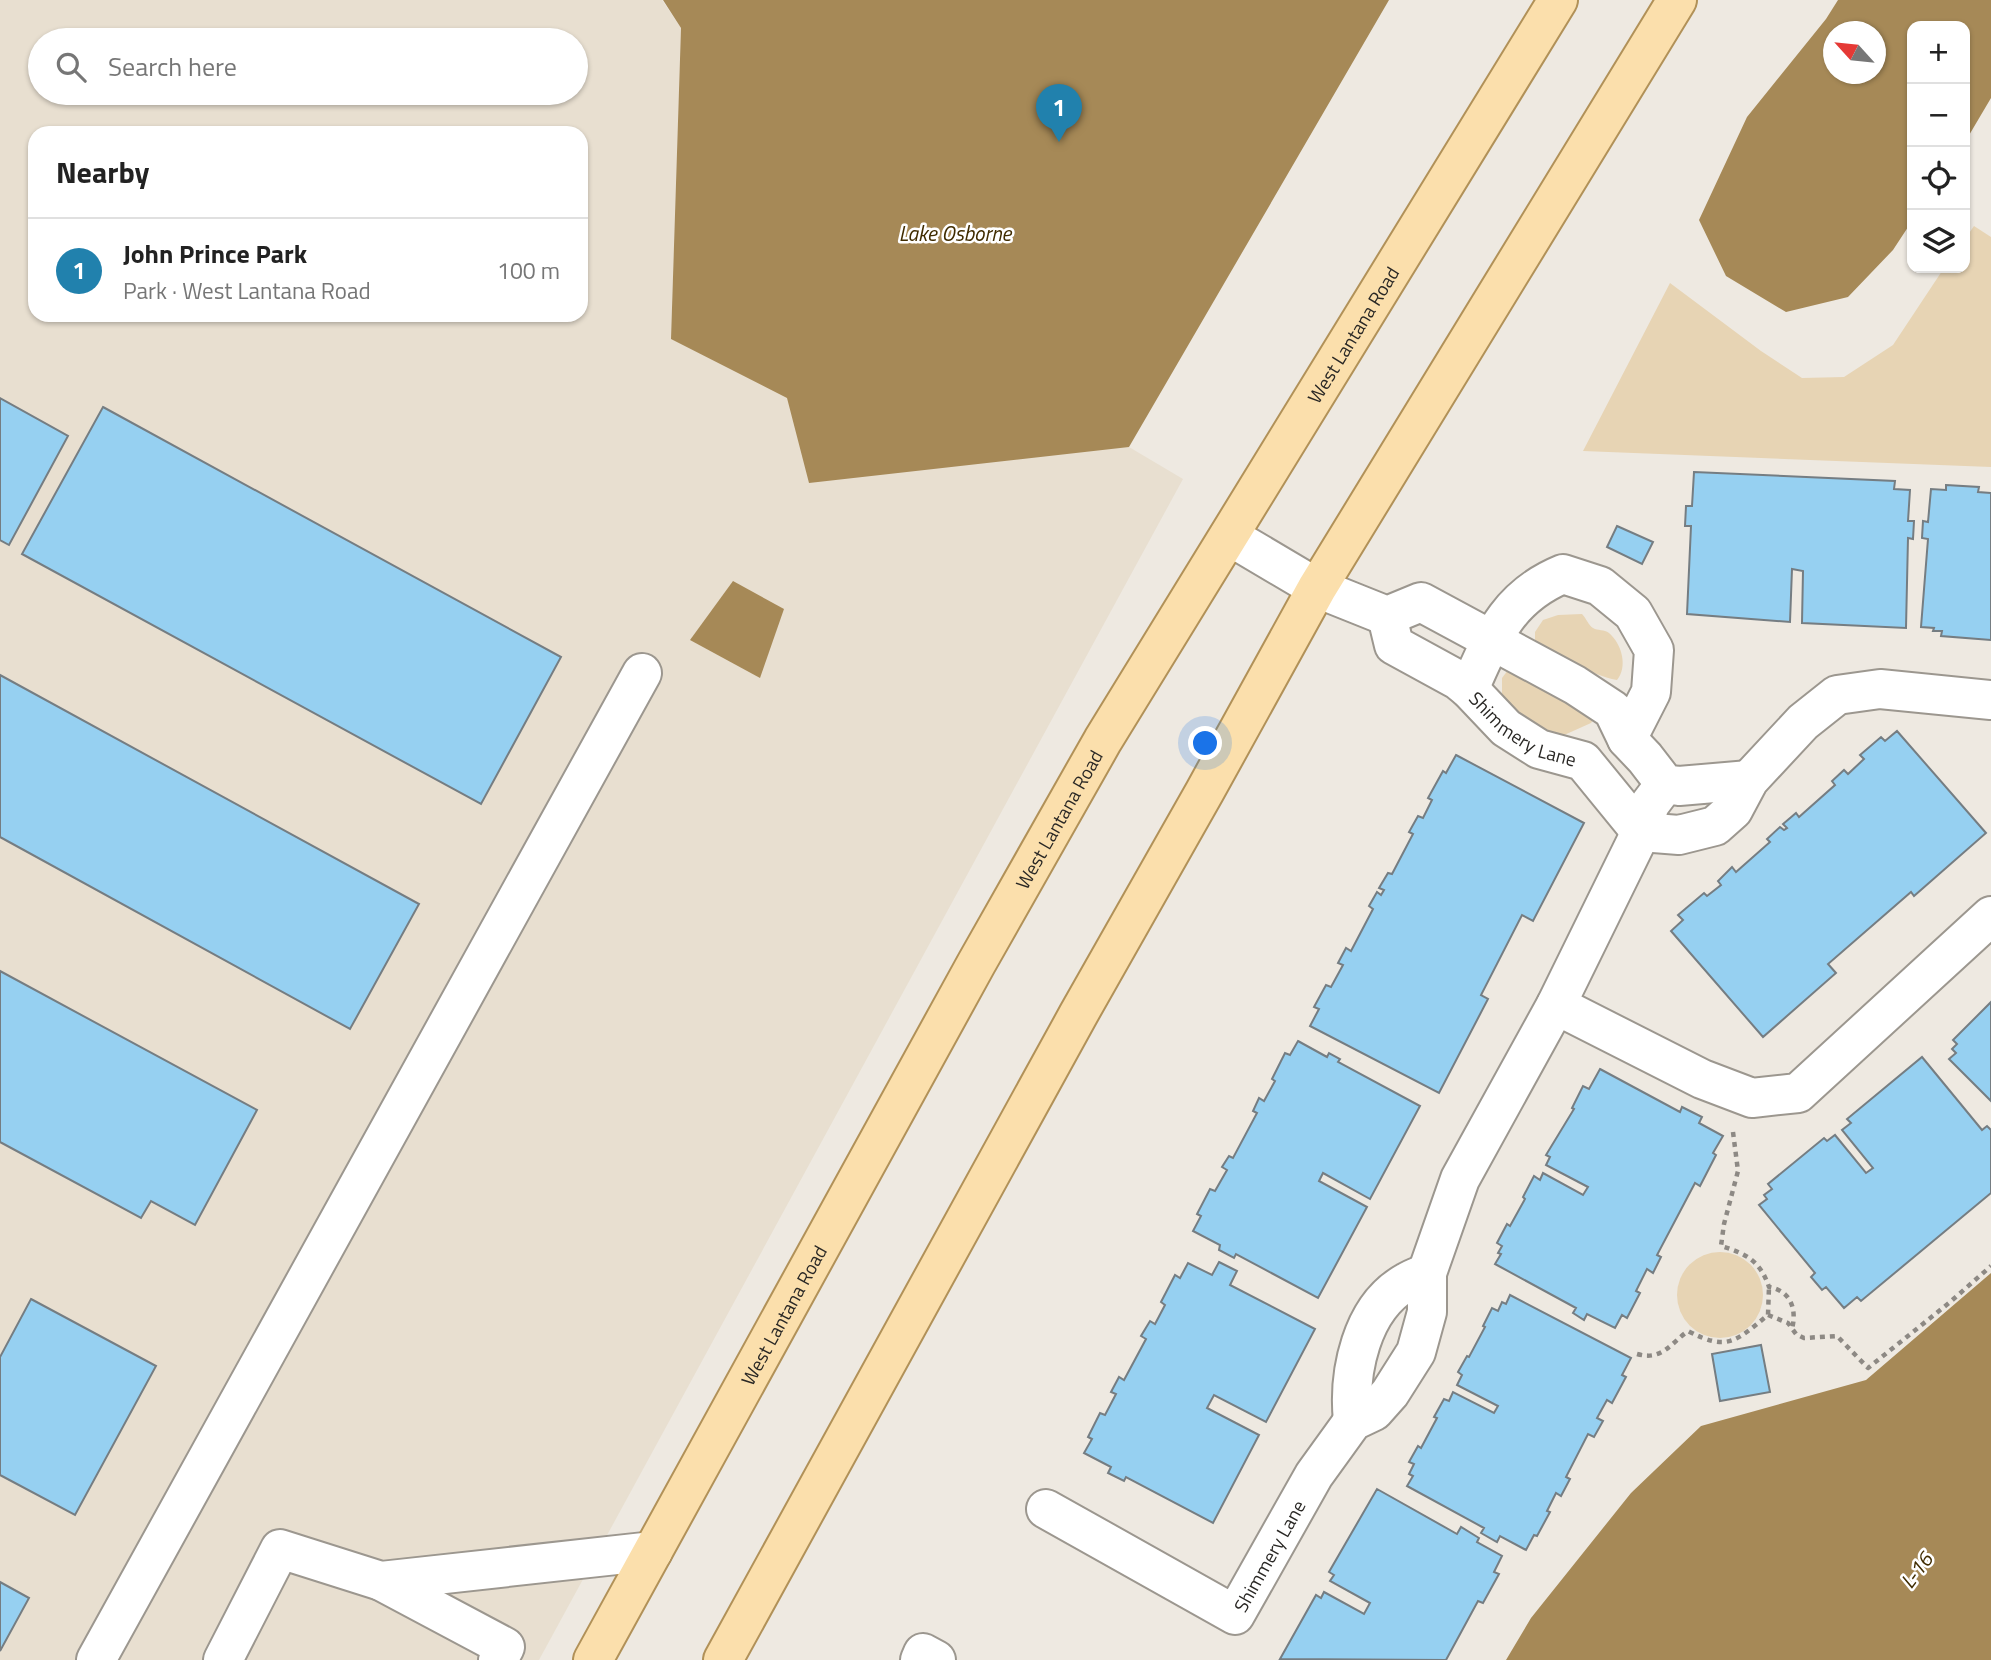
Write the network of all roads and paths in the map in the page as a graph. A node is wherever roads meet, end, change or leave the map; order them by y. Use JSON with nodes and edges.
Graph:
{"nodes":[{"id":1,"x":1558,"y":0,"type":"edge"},
{"id":2,"x":1677,"y":0,"type":"edge"},
{"id":3,"x":1229,"y":536,"type":"junction"},
{"id":4,"x":1317,"y":588,"type":"junction"},
{"id":5,"x":1387,"y":616,"type":"junction"},
{"id":6,"x":1492,"y":639,"type":"junction"},
{"id":7,"x":642,"y":673,"type":"dead end"},
{"id":8,"x":1469,"y":688,"type":"junction"},
{"id":9,"x":1991,"y":701,"type":"edge"},
{"id":10,"x":1627,"y":739,"type":"junction"},
{"id":11,"x":1583,"y":761,"type":"junction"},
{"id":12,"x":1749,"y":780,"type":"junction"},
{"id":13,"x":1665,"y":784,"type":"junction"},
{"id":14,"x":1641,"y":832,"type":"junction"},
{"id":15,"x":1991,"y":916,"type":"edge"},
{"id":16,"x":1556,"y":1005,"type":"junction"},
{"id":17,"x":1733,"y":1126,"type":"dead end"},
{"id":18,"x":1991,"y":1266,"type":"edge"},
{"id":19,"x":1427,"y":1273,"type":"junction"},
{"id":20,"x":1769,"y":1287,"type":"junction"},
{"id":21,"x":1768,"y":1315,"type":"junction"},
{"id":22,"x":1792,"y":1329,"type":"junction"},
{"id":23,"x":1637,"y":1354,"type":"dead end"},
{"id":24,"x":1353,"y":1421,"type":"junction"},
{"id":25,"x":1046,"y":1509,"type":"dead end"},
{"id":26,"x":653,"y":1551,"type":"junction"},
{"id":27,"x":381,"y":1581,"type":"junction"},
{"id":28,"x":96,"y":1660,"type":"edge"},
{"id":29,"x":223,"y":1660,"type":"edge"},
{"id":30,"x":498,"y":1660,"type":"edge"},
{"id":31,"x":593,"y":1660,"type":"edge"},
{"id":32,"x":723,"y":1660,"type":"edge"},
{"id":33,"x":920,"y":1660,"type":"edge"},
{"id":34,"x":936,"y":1660,"type":"edge"}],
"edges":[{"from":1,"to":3,"type":"main road","name":"West Lantana Road"},
{"from":2,"to":4,"type":"main road"},
{"from":3,"to":4,"type":"street"},
{"from":3,"to":26,"type":"main road","name":"West Lantana Road"},
{"from":4,"to":5,"type":"street"},
{"from":4,"to":32,"type":"main road"},
{"from":5,"to":6,"type":"street"},
{"from":5,"to":8,"type":"street","name":"Shimmery Lane"},
{"from":6,"to":8,"type":"street"},
{"from":6,"to":10,"type":"street"},
{"from":6,"to":10,"type":"street"},
{"from":7,"to":28,"type":"street"},
{"from":8,"to":11,"type":"street","name":"Shimmery Lane"},
{"from":9,"to":12,"type":"street"},
{"from":10,"to":11,"type":"street"},
{"from":10,"to":13,"type":"street"},
{"from":11,"to":14,"type":"street","name":"Shimmery Lane"},
{"from":12,"to":13,"type":"street"},
{"from":12,"to":14,"type":"street"},
{"from":13,"to":14,"type":"street"},
{"from":14,"to":16,"type":"street","name":"Shimmery Lane"},
{"from":15,"to":16,"type":"street"},
{"from":16,"to":19,"type":"street","name":"Shimmery Lane"},
{"from":17,"to":20,"type":"path"},
{"from":18,"to":22,"type":"path"},
{"from":19,"to":24,"type":"street","name":"Shimmery Lane"},
{"from":19,"to":24,"type":"street"},
{"from":20,"to":21,"type":"path"},
{"from":20,"to":22,"type":"path"},
{"from":21,"to":22,"type":"path"},
{"from":21,"to":23,"type":"path"},
{"from":24,"to":25,"type":"street","name":"Shimmery Lane"},
{"from":26,"to":27,"type":"street"},
{"from":26,"to":31,"type":"main road","name":"West Lantana Road"},
{"from":27,"to":29,"type":"street"},
{"from":27,"to":30,"type":"street"},
{"from":33,"to":34,"type":"street"}]}
